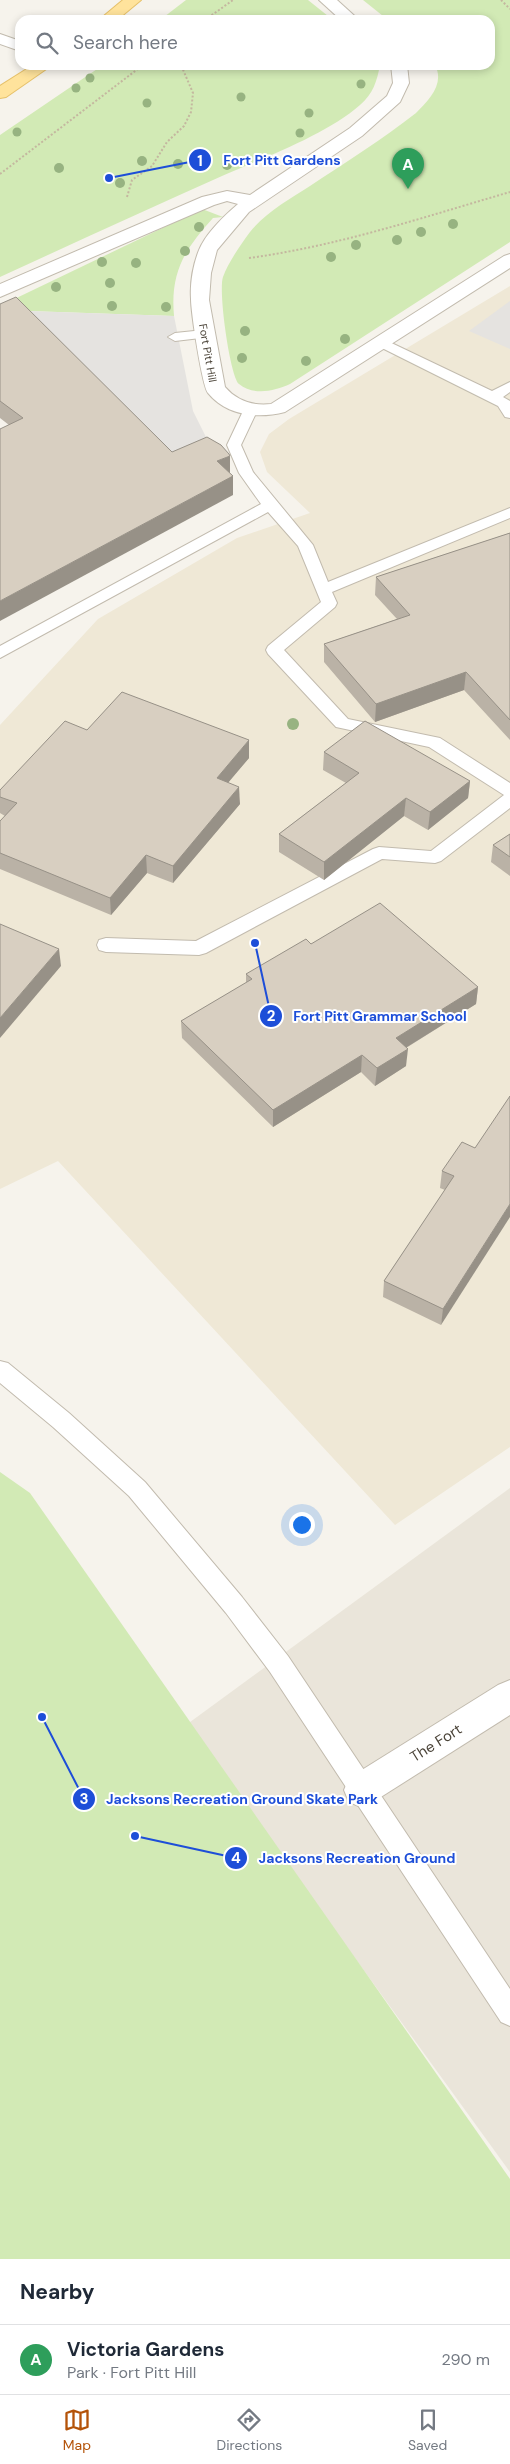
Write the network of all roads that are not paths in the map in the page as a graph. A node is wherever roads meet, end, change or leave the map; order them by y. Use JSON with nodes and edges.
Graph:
{"nodes":[{"id":1,"x":133,"y":0,"type":"edge"},
{"id":2,"x":327,"y":0,"type":"edge"},
{"id":3,"x":114,"y":15,"type":"edge"},
{"id":4,"x":345,"y":15,"type":"edge"},
{"id":5,"x":0,"y":39,"type":"edge"},
{"id":6,"x":15,"y":44,"type":"edge"},
{"id":7,"x":36,"y":70,"type":"edge"},
{"id":8,"x":400,"y":70,"type":"edge"},
{"id":9,"x":0,"y":94,"type":"edge"},
{"id":10,"x":252,"y":201,"type":"junction"},
{"id":11,"x":510,"y":260,"type":"edge"},
{"id":12,"x":0,"y":291,"type":"edge"},
{"id":13,"x":204,"y":334,"type":"junction"},
{"id":14,"x":175,"y":337,"type":"dead end"},
{"id":15,"x":382,"y":342,"type":"junction"},
{"id":16,"x":510,"y":386,"type":"edge"},
{"id":17,"x":493,"y":397,"type":"junction"},
{"id":18,"x":251,"y":409,"type":"junction"},
{"id":19,"x":510,"y":414,"type":"edge"},
{"id":20,"x":270,"y":505,"type":"junction"},
{"id":21,"x":510,"y":513,"type":"edge"},
{"id":22,"x":323,"y":590,"type":"junction"},
{"id":23,"x":0,"y":653,"type":"edge"},
{"id":24,"x":510,"y":791,"type":"edge"},
{"id":25,"x":510,"y":800,"type":"edge"},
{"id":26,"x":106,"y":944,"type":"dead end"},
{"id":27,"x":0,"y":1370,"type":"edge"},
{"id":28,"x":510,"y":1696,"type":"edge"},
{"id":29,"x":361,"y":1790,"type":"junction"},
{"id":30,"x":510,"y":2013,"type":"edge"}],
"edges":[{"from":1,"to":3,"type":"main road"},
{"from":2,"to":4,"type":"street"},
{"from":5,"to":6,"type":"street"},
{"from":7,"to":9,"type":"main road"},
{"from":8,"to":10,"type":"street","name":"Fort Pitt Hill"},
{"from":10,"to":12,"type":"street"},
{"from":10,"to":13,"type":"street","name":"Fort Pitt Hill"},
{"from":11,"to":15,"type":"street","name":"Fort Pitt Hill"},
{"from":13,"to":14,"type":"lane"},
{"from":13,"to":18,"type":"street","name":"Fort Pitt Hill"},
{"from":15,"to":17,"type":"lane"},
{"from":15,"to":18,"type":"street","name":"Fort Pitt Hill"},
{"from":16,"to":17,"type":"lane"},
{"from":17,"to":19,"type":"lane"},
{"from":18,"to":20,"type":"lane"},
{"from":20,"to":22,"type":"lane"},
{"from":20,"to":23,"type":"lane"},
{"from":21,"to":22,"type":"lane"},
{"from":22,"to":24,"type":"lane"},
{"from":25,"to":26,"type":"lane"},
{"from":27,"to":29,"type":"lane"},
{"from":28,"to":29,"type":"street","name":"The Fort"},
{"from":29,"to":30,"type":"lane"}]}
